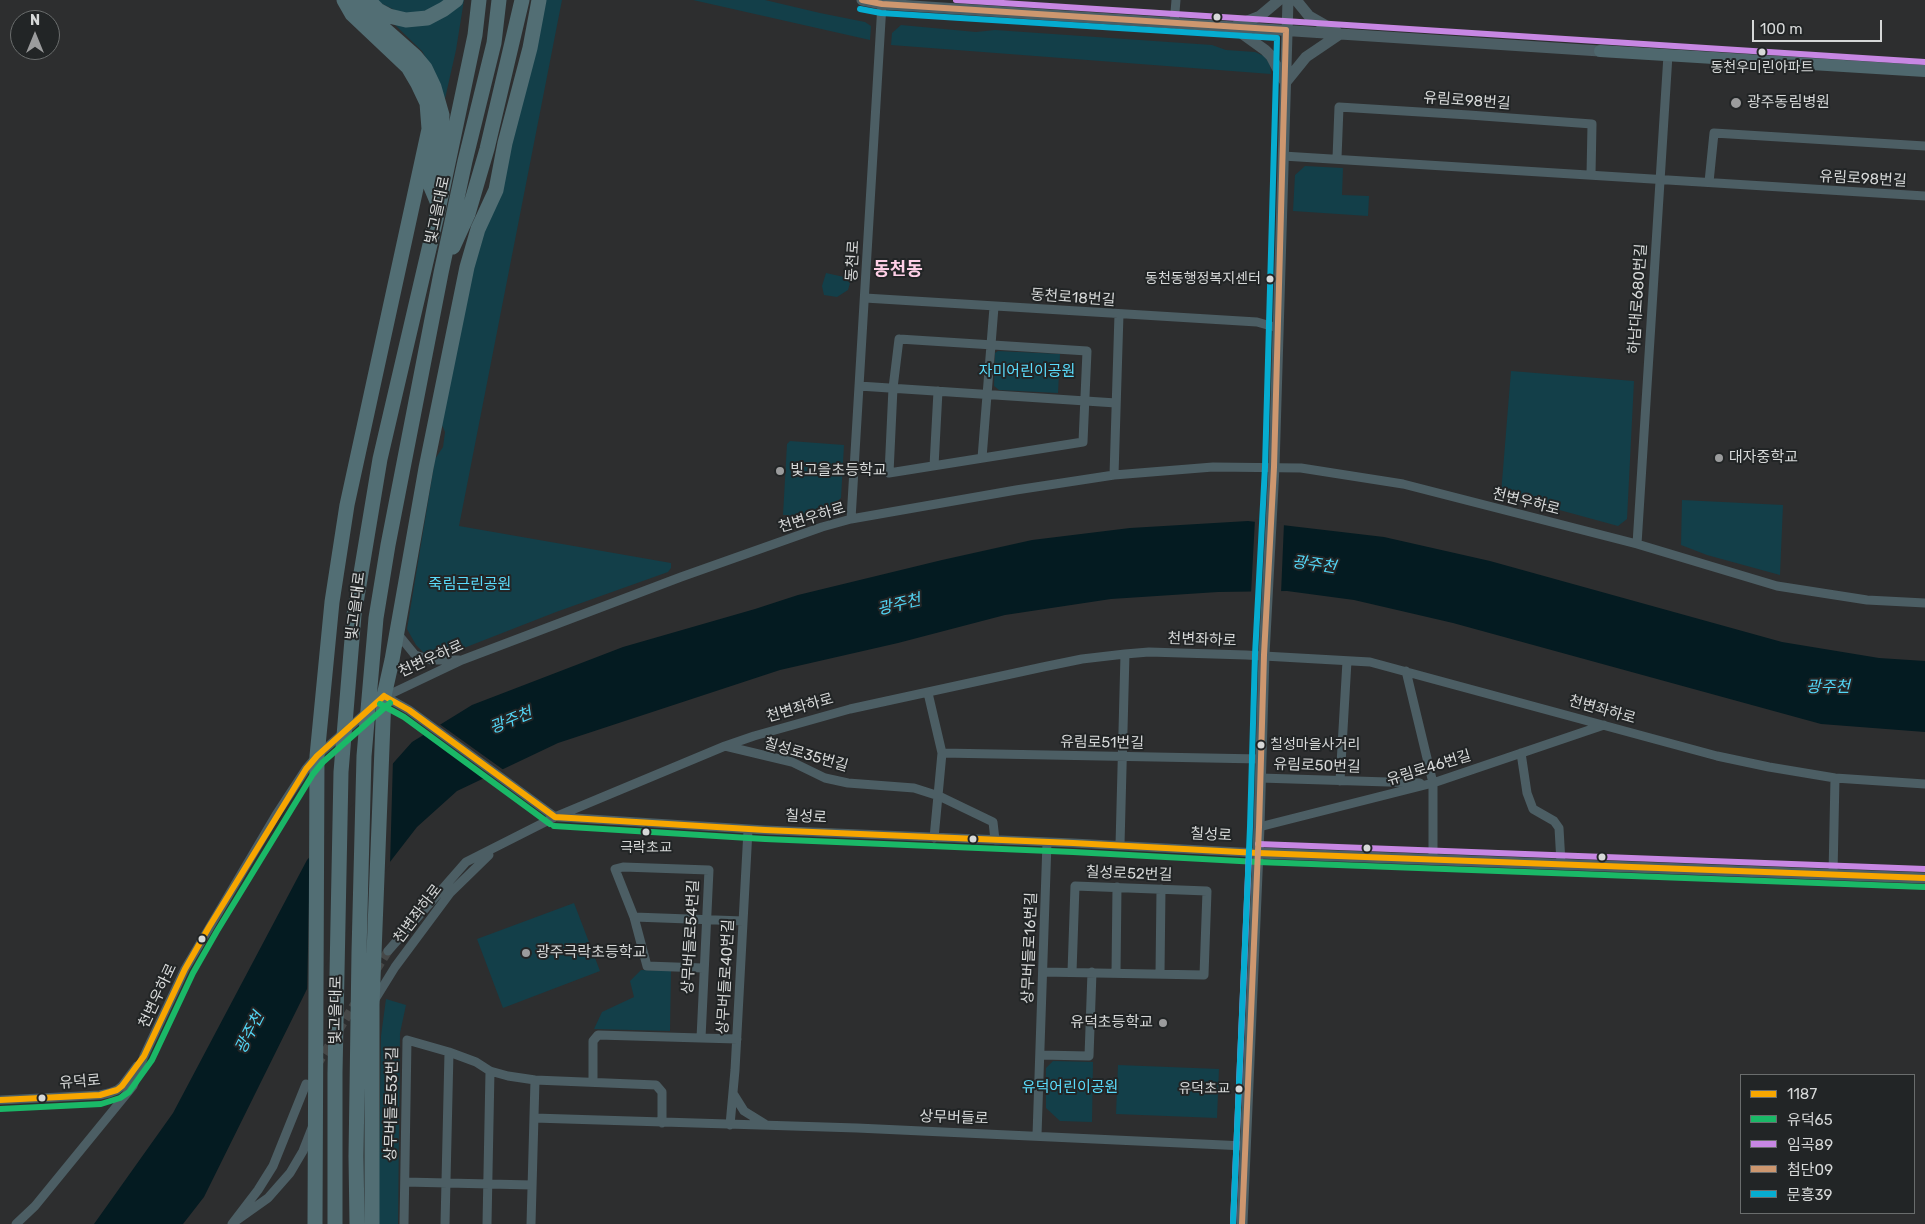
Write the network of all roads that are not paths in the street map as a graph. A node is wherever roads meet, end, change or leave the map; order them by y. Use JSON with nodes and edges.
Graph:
{"nodes":[{"id":1,"x":344,"y":0,"type":"edge"},
{"id":2,"x":357,"y":0,"type":"edge"},
{"id":3,"x":368,"y":0,"type":"edge"},
{"id":4,"x":456,"y":0,"type":"edge"},
{"id":5,"x":479,"y":0,"type":"edge"},
{"id":6,"x":499,"y":0,"type":"edge"},
{"id":7,"x":522,"y":0,"type":"edge"},
{"id":8,"x":539,"y":0,"type":"edge"},
{"id":9,"x":862,"y":0,"type":"edge"},
{"id":10,"x":1176,"y":0,"type":"edge"},
{"id":11,"x":1279,"y":0,"type":"edge"},
{"id":12,"x":1288,"y":0,"type":"edge"},
{"id":13,"x":1296,"y":0,"type":"edge"},
{"id":14,"x":882,"y":4,"type":"junction"},
{"id":15,"x":1174,"y":24,"type":"junction"},
{"id":16,"x":1233,"y":27,"type":"junction"},
{"id":17,"x":1286,"y":30,"type":"junction"},
{"id":18,"x":1340,"y":34,"type":"junction"},
{"id":19,"x":1600,"y":51,"type":"joint"},
{"id":20,"x":1668,"y":55,"type":"junction"},
{"id":21,"x":1925,"y":71,"type":"edge"},
{"id":22,"x":1285,"y":83,"type":"junction"},
{"id":23,"x":1925,"y":146,"type":"edge"},
{"id":24,"x":1283,"y":156,"type":"junction"},
{"id":25,"x":1337,"y":158,"type":"junction"},
{"id":26,"x":1591,"y":175,"type":"junction"},
{"id":27,"x":1660,"y":179,"type":"junction"},
{"id":28,"x":1710,"y":182,"type":"junction"},
{"id":29,"x":1925,"y":196,"type":"edge"},
{"id":30,"x":439,"y":206,"type":"junction"},
{"id":31,"x":441,"y":273,"type":"junction"},
{"id":32,"x":865,"y":298,"type":"junction"},
{"id":33,"x":994,"y":307,"type":"junction"},
{"id":34,"x":1119,"y":314,"type":"junction"},
{"id":35,"x":1278,"y":328,"type":"junction"},
{"id":36,"x":991,"y":346,"type":"junction"},
{"id":37,"x":859,"y":386,"type":"junction"},
{"id":38,"x":893,"y":388,"type":"junction"},
{"id":39,"x":938,"y":391,"type":"junction"},
{"id":40,"x":986,"y":394,"type":"junction"},
{"id":41,"x":1085,"y":402,"type":"junction"},
{"id":42,"x":1116,"y":403,"type":"junction"},
{"id":43,"x":982,"y":458,"type":"junction"},
{"id":44,"x":934,"y":466,"type":"junction"},
{"id":45,"x":1274,"y":467,"type":"junction"},
{"id":46,"x":1114,"y":475,"type":"junction"},
{"id":47,"x":852,"y":519,"type":"junction"},
{"id":48,"x":1636,"y":544,"type":"junction"},
{"id":49,"x":1925,"y":603,"type":"edge"},
{"id":50,"x":397,"y":633,"type":"junction"},
{"id":51,"x":1265,"y":650,"type":"junction"},
{"id":52,"x":1125,"y":654,"type":"junction"},
{"id":53,"x":462,"y":660,"type":"junction"},
{"id":54,"x":1347,"y":661,"type":"junction"},
{"id":55,"x":326,"y":667,"type":"junction"},
{"id":56,"x":1406,"y":671,"type":"junction"},
{"id":57,"x":928,"y":693,"type":"junction"},
{"id":58,"x":384,"y":696,"type":"junction"},
{"id":59,"x":1604,"y":725,"type":"junction"},
{"id":60,"x":725,"y":746,"type":"junction"},
{"id":61,"x":942,"y":753,"type":"junction"},
{"id":62,"x":1521,"y":753,"type":"junction"},
{"id":63,"x":317,"y":756,"type":"junction"},
{"id":64,"x":1122,"y":757,"type":"junction"},
{"id":65,"x":1261,"y":759,"type":"junction"},
{"id":66,"x":1260,"y":778,"type":"junction"},
{"id":67,"x":1835,"y":778,"type":"junction"},
{"id":68,"x":1340,"y":781,"type":"junction"},
{"id":69,"x":1433,"y":783,"type":"junction"},
{"id":70,"x":1925,"y":784,"type":"edge"},
{"id":71,"x":939,"y":796,"type":"junction"},
{"id":72,"x":555,"y":817,"type":"junction"},
{"id":73,"x":1259,"y":827,"type":"junction"},
{"id":74,"x":748,"y":830,"type":"junction"},
{"id":75,"x":934,"y":838,"type":"junction"},
{"id":76,"x":995,"y":840,"type":"junction"},
{"id":77,"x":1047,"y":842,"type":"junction"},
{"id":78,"x":1120,"y":845,"type":"junction"},
{"id":79,"x":496,"y":848,"type":"junction"},
{"id":80,"x":1258,"y":853,"type":"junction"},
{"id":81,"x":1433,"y":859,"type":"junction"},
{"id":82,"x":1560,"y":863,"type":"junction"},
{"id":83,"x":1833,"y":874,"type":"junction"},
{"id":84,"x":1925,"y":878,"type":"edge"},
{"id":85,"x":1117,"y":887,"type":"junction"},
{"id":86,"x":1161,"y":890,"type":"junction"},
{"id":87,"x":634,"y":917,"type":"junction"},
{"id":88,"x":706,"y":919,"type":"junction"},
{"id":89,"x":743,"y":921,"type":"junction"},
{"id":90,"x":388,"y":951,"type":"tunnel mouth"},
{"id":91,"x":703,"y":968,"type":"junction"},
{"id":92,"x":1043,"y":972,"type":"junction"},
{"id":93,"x":1072,"y":972,"type":"junction"},
{"id":94,"x":1092,"y":972,"type":"junction"},
{"id":95,"x":1116,"y":973,"type":"junction"},
{"id":96,"x":1160,"y":974,"type":"junction"},
{"id":97,"x":372,"y":1005,"type":"junction"},
{"id":98,"x":701,"y":1038,"type":"junction"},
{"id":99,"x":737,"y":1039,"type":"junction"},
{"id":100,"x":449,"y":1052,"type":"junction"},
{"id":101,"x":1040,"y":1055,"type":"junction"},
{"id":102,"x":144,"y":1056,"type":"junction"},
{"id":103,"x":490,"y":1071,"type":"junction"},
{"id":104,"x":535,"y":1080,"type":"junction"},
{"id":105,"x":593,"y":1082,"type":"junction"},
{"id":106,"x":311,"y":1088,"type":"junction"},
{"id":107,"x":734,"y":1095,"type":"junction"},
{"id":108,"x":0,"y":1100,"type":"edge"},
{"id":109,"x":534,"y":1118,"type":"junction"},
{"id":110,"x":315,"y":1120,"type":"junction"},
{"id":111,"x":662,"y":1123,"type":"junction"},
{"id":112,"x":730,"y":1125,"type":"junction"},
{"id":113,"x":768,"y":1126,"type":"junction"},
{"id":114,"x":1037,"y":1135,"type":"junction"},
{"id":115,"x":1245,"y":1146,"type":"junction"},
{"id":116,"x":335,"y":1178,"type":"junction"},
{"id":117,"x":405,"y":1182,"type":"junction"},
{"id":118,"x":446,"y":1183,"type":"junction"},
{"id":119,"x":488,"y":1183,"type":"junction"},
{"id":120,"x":532,"y":1184,"type":"junction"},
{"id":121,"x":16,"y":1224,"type":"edge"},
{"id":122,"x":232,"y":1224,"type":"edge"},
{"id":123,"x":315,"y":1224,"type":"edge"},
{"id":124,"x":326,"y":1224,"type":"edge"},
{"id":125,"x":335,"y":1224,"type":"edge"},
{"id":126,"x":357,"y":1224,"type":"edge"},
{"id":127,"x":372,"y":1224,"type":"edge"},
{"id":128,"x":404,"y":1224,"type":"edge"},
{"id":129,"x":445,"y":1224,"type":"edge"},
{"id":130,"x":487,"y":1224,"type":"edge"},
{"id":131,"x":531,"y":1224,"type":"edge"},
{"id":132,"x":1242,"y":1224,"type":"edge"}],
"edges":[{"from":1,"to":55,"type":"highway"},
{"from":2,"to":30,"type":"highway"},
{"from":3,"to":4,"type":"highway"},
{"from":5,"to":30,"type":"highway","name":"빛고을대로"},
{"from":6,"to":31,"type":"highway","name":"빛고을대로"},
{"from":7,"to":31,"type":"highway"},
{"from":8,"to":50,"type":"highway"},
{"from":9,"to":14,"type":"street"},
{"from":10,"to":15,"type":"street"},
{"from":11,"to":16,"type":"street"},
{"from":12,"to":17,"type":"street"},
{"from":13,"to":18,"type":"street"},
{"from":14,"to":15,"type":"street"},
{"from":14,"to":32,"type":"street","name":"동천로"},
{"from":15,"to":16,"type":"street"},
{"from":16,"to":17,"type":"street"},
{"from":16,"to":22,"type":"street"},
{"from":17,"to":18,"type":"street"},
{"from":17,"to":22,"type":"street"},
{"from":18,"to":19,"type":"street"},
{"from":18,"to":22,"type":"street"},
{"from":19,"to":20,"type":"main road"},
{"from":20,"to":21,"type":"main road"},
{"from":20,"to":27,"type":"street","name":"하남대로680번길"},
{"from":22,"to":24,"type":"street"},
{"from":23,"to":28,"type":"street"},
{"from":24,"to":25,"type":"street","name":"유림로98번길"},
{"from":24,"to":35,"type":"street"},
{"from":25,"to":26,"type":"street","name":"유림로98번길"},
{"from":25,"to":26,"type":"street","name":"유림로98번길"},
{"from":26,"to":27,"type":"street","name":"유림로98번길"},
{"from":27,"to":28,"type":"street","name":"유림로98번길"},
{"from":27,"to":48,"type":"street","name":"하남대로680번길"},
{"from":28,"to":29,"type":"street","name":"유림로98번길"},
{"from":30,"to":116,"type":"highway","name":"빛고을대로"},
{"from":31,"to":126,"type":"highway","name":"빛고을대로"},
{"from":32,"to":33,"type":"street","name":"동천로18번길"},
{"from":32,"to":37,"type":"street","name":"동천로"},
{"from":33,"to":34,"type":"street","name":"동천로18번길"},
{"from":33,"to":36,"type":"street"},
{"from":34,"to":35,"type":"street","name":"동천로18번길"},
{"from":34,"to":42,"type":"street"},
{"from":35,"to":45,"type":"street"},
{"from":36,"to":38,"type":"street"},
{"from":36,"to":40,"type":"street"},
{"from":36,"to":41,"type":"street"},
{"from":37,"to":38,"type":"street"},
{"from":37,"to":47,"type":"street","name":"동천로"},
{"from":38,"to":39,"type":"street"},
{"from":38,"to":44,"type":"street"},
{"from":39,"to":40,"type":"street"},
{"from":39,"to":44,"type":"street"},
{"from":40,"to":41,"type":"street"},
{"from":40,"to":43,"type":"street"},
{"from":41,"to":42,"type":"street"},
{"from":41,"to":43,"type":"street"},
{"from":42,"to":46,"type":"street"},
{"from":43,"to":44,"type":"street"},
{"from":45,"to":46,"type":"street","name":"천변우하로"},
{"from":45,"to":48,"type":"street","name":"천변우하로"},
{"from":45,"to":51,"type":"street"},
{"from":46,"to":47,"type":"street","name":"천변우하로"},
{"from":47,"to":53,"type":"street","name":"천변우하로"},
{"from":48,"to":49,"type":"street","name":"천변우하로"},
{"from":50,"to":53,"type":"street"},
{"from":50,"to":55,"type":"highway"},
{"from":50,"to":58,"type":"highway"},
{"from":51,"to":52,"type":"street","name":"천변좌하로"},
{"from":51,"to":54,"type":"street","name":"천변좌하로"},
{"from":51,"to":65,"type":"street"},
{"from":52,"to":57,"type":"street","name":"천변좌하로"},
{"from":52,"to":64,"type":"street"},
{"from":53,"to":58,"type":"street","name":"천변우하로"},
{"from":54,"to":56,"type":"street","name":"천변좌하로"},
{"from":54,"to":68,"type":"street"},
{"from":55,"to":63,"type":"highway"},
{"from":56,"to":59,"type":"street","name":"천변좌하로"},
{"from":56,"to":69,"type":"street"},
{"from":57,"to":60,"type":"street","name":"천변좌하로"},
{"from":57,"to":61,"type":"street"},
{"from":58,"to":63,"type":"street","name":"천변우하로"},
{"from":58,"to":72,"type":"street"},
{"from":58,"to":97,"type":"highway"},
{"from":59,"to":62,"type":"street","name":"유림로46번길"},
{"from":59,"to":67,"type":"street","name":"천변좌하로"},
{"from":60,"to":71,"type":"street","name":"칠성로35번길"},
{"from":60,"to":72,"type":"street","name":"천변좌하로"},
{"from":61,"to":64,"type":"street","name":"유림로51번길"},
{"from":61,"to":71,"type":"street"},
{"from":62,"to":69,"type":"street","name":"유림로46번길"},
{"from":62,"to":82,"type":"street"},
{"from":63,"to":102,"type":"street","name":"천변우하로"},
{"from":63,"to":106,"type":"highway"},
{"from":64,"to":65,"type":"street","name":"유림로51번길"},
{"from":64,"to":78,"type":"street"},
{"from":65,"to":66,"type":"street"},
{"from":66,"to":68,"type":"street","name":"유림로50번길"},
{"from":66,"to":73,"type":"street"},
{"from":67,"to":70,"type":"street","name":"천변좌하로"},
{"from":67,"to":83,"type":"street"},
{"from":68,"to":69,"type":"street","name":"유림로50번길"},
{"from":69,"to":73,"type":"street","name":"유림로46번길"},
{"from":69,"to":81,"type":"street"},
{"from":71,"to":75,"type":"street"},
{"from":71,"to":76,"type":"street","name":"칠성로35번길"},
{"from":72,"to":74,"type":"street","name":"칠성로"},
{"from":72,"to":79,"type":"street","name":"천변좌하로"},
{"from":73,"to":80,"type":"street"},
{"from":74,"to":75,"type":"street","name":"칠성로"},
{"from":74,"to":89,"type":"street","name":"상무버들로40번길"},
{"from":75,"to":76,"type":"street","name":"칠성로"},
{"from":76,"to":77,"type":"street","name":"칠성로"},
{"from":77,"to":78,"type":"street","name":"칠성로"},
{"from":77,"to":92,"type":"street","name":"상무버들로16번길"},
{"from":78,"to":80,"type":"street","name":"칠성로"},
{"from":79,"to":90,"type":"street","name":"천변좌하로"},
{"from":79,"to":97,"type":"street","name":"천변좌하로"},
{"from":80,"to":81,"type":"street","name":"칠성로"},
{"from":80,"to":115,"type":"street"},
{"from":81,"to":82,"type":"street","name":"칠성로"},
{"from":82,"to":83,"type":"street","name":"칠성로"},
{"from":83,"to":84,"type":"street","name":"칠성로"},
{"from":85,"to":86,"type":"street","name":"칠성로52번길"},
{"from":85,"to":93,"type":"street","name":"칠성로52번길"},
{"from":85,"to":95,"type":"street"},
{"from":86,"to":96,"type":"street"},
{"from":86,"to":96,"type":"street","name":"칠성로52번길"},
{"from":87,"to":88,"type":"street"},
{"from":87,"to":88,"type":"street","name":"상무버들로54번길"},
{"from":87,"to":91,"type":"street"},
{"from":88,"to":89,"type":"street"},
{"from":88,"to":91,"type":"street","name":"상무버들로54번길"},
{"from":89,"to":99,"type":"street","name":"상무버들로40번길"},
{"from":91,"to":98,"type":"street","name":"상무버들로54번길"},
{"from":92,"to":93,"type":"street"},
{"from":92,"to":101,"type":"street","name":"상무버들로16번길"},
{"from":93,"to":94,"type":"street"},
{"from":94,"to":95,"type":"street"},
{"from":94,"to":101,"type":"street"},
{"from":95,"to":96,"type":"street"},
{"from":97,"to":127,"type":"highway"},
{"from":98,"to":99,"type":"street"},
{"from":98,"to":105,"type":"street"},
{"from":99,"to":107,"type":"street","name":"상무버들로40번길"},
{"from":100,"to":103,"type":"street","name":"상무버들로53번길"},
{"from":100,"to":117,"type":"street","name":"상무버들로53번길"},
{"from":100,"to":118,"type":"street"},
{"from":101,"to":114,"type":"street","name":"상무버들로16번길"},
{"from":102,"to":108,"type":"street","name":"유덕로"},
{"from":102,"to":121,"type":"street","name":"천변우하로"},
{"from":103,"to":104,"type":"street","name":"상무버들로53번길"},
{"from":103,"to":119,"type":"street"},
{"from":104,"to":105,"type":"street"},
{"from":104,"to":109,"type":"street"},
{"from":105,"to":111,"type":"street"},
{"from":106,"to":110,"type":"highway"},
{"from":106,"to":122,"type":"street"},
{"from":107,"to":112,"type":"street","name":"상무버들로40번길"},
{"from":107,"to":113,"type":"street"},
{"from":109,"to":111,"type":"street","name":"상무버들로"},
{"from":109,"to":120,"type":"street"},
{"from":110,"to":122,"type":"street"},
{"from":110,"to":123,"type":"highway"},
{"from":111,"to":112,"type":"street","name":"상무버들로"},
{"from":112,"to":113,"type":"street","name":"상무버들로"},
{"from":113,"to":114,"type":"street","name":"상무버들로"},
{"from":114,"to":115,"type":"street","name":"상무버들로"},
{"from":115,"to":132,"type":"street"},
{"from":116,"to":124,"type":"highway"},
{"from":116,"to":125,"type":"highway","name":"빛고을대로"},
{"from":117,"to":118,"type":"street","name":"상무버들로53번길"},
{"from":117,"to":128,"type":"street","name":"상무버들로53번길"},
{"from":118,"to":119,"type":"street","name":"상무버들로53번길"},
{"from":118,"to":129,"type":"street"},
{"from":119,"to":120,"type":"street","name":"상무버들로53번길"},
{"from":119,"to":130,"type":"street"},
{"from":120,"to":131,"type":"street"}]}
